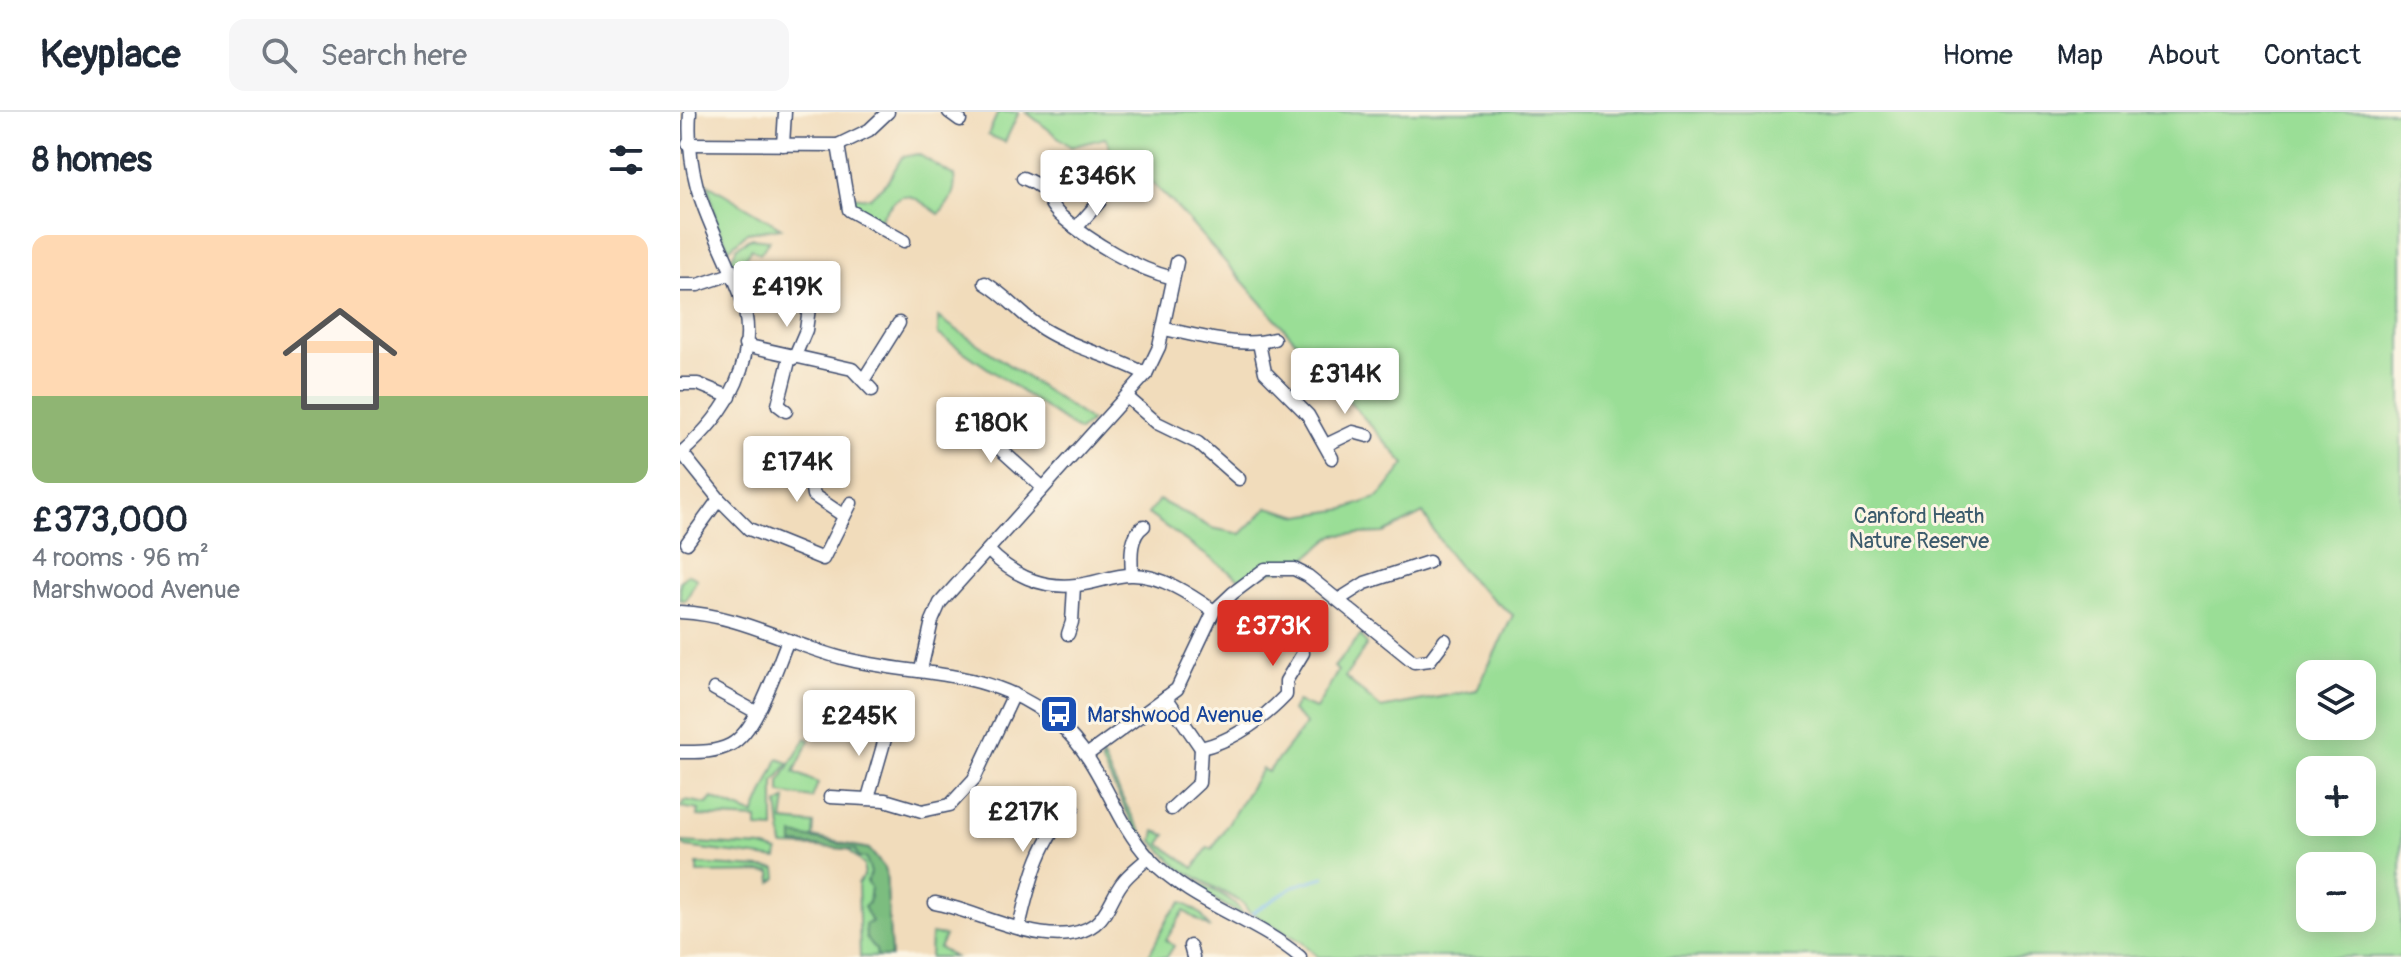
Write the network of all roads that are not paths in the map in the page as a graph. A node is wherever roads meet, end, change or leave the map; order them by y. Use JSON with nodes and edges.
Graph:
{"nodes":[{"id":1,"x":690,"y":112,"type":"edge"},
{"id":2,"x":785,"y":112,"type":"edge"},
{"id":3,"x":888,"y":112,"type":"edge"},
{"id":4,"x":688,"y":144,"type":"junction"},
{"id":5,"x":783,"y":145,"type":"junction"},
{"id":6,"x":838,"y":145,"type":"junction"},
{"id":7,"x":1023,"y":178,"type":"dead end"},
{"id":8,"x":1100,"y":201,"type":"dead end"},
{"id":9,"x":1077,"y":227,"type":"junction"},
{"id":10,"x":904,"y":241,"type":"dead end"},
{"id":11,"x":1177,"y":262,"type":"dead end"},
{"id":12,"x":731,"y":274,"type":"junction"},
{"id":13,"x":1173,"y":278,"type":"junction"},
{"id":14,"x":772,"y":283,"type":"dead end"},
{"id":15,"x":985,"y":283,"type":"dead end"},
{"id":16,"x":680,"y":285,"type":"edge"},
{"id":17,"x":1000,"y":292,"type":"junction"},
{"id":18,"x":992,"y":305,"type":"dead end"},
{"id":19,"x":899,"y":323,"type":"dead end"},
{"id":20,"x":1164,"y":329,"type":"junction"},
{"id":21,"x":1274,"y":339,"type":"dead end"},
{"id":22,"x":1259,"y":343,"type":"junction"},
{"id":23,"x":745,"y":345,"type":"junction"},
{"id":24,"x":792,"y":357,"type":"junction"},
{"id":25,"x":1146,"y":374,"type":"junction"},
{"id":26,"x":680,"y":384,"type":"edge"},
{"id":27,"x":730,"y":397,"type":"junction"},
{"id":28,"x":1128,"y":398,"type":"junction"},
{"id":29,"x":786,"y":411,"type":"dead end"},
{"id":30,"x":966,"y":418,"type":"dead end"},
{"id":31,"x":1368,"y":436,"type":"dead end"},
{"id":32,"x":1326,"y":445,"type":"junction"},
{"id":33,"x":681,"y":453,"type":"edge"},
{"id":34,"x":1332,"y":458,"type":"dead end"},
{"id":35,"x":818,"y":469,"type":"dead end"},
{"id":36,"x":1228,"y":469,"type":"junction"},
{"id":37,"x":1239,"y":479,"type":"dead end"},
{"id":38,"x":1217,"y":480,"type":"dead end"},
{"id":39,"x":1041,"y":486,"type":"junction"},
{"id":40,"x":719,"y":499,"type":"junction"},
{"id":41,"x":851,"y":503,"type":"dead end"},
{"id":42,"x":844,"y":516,"type":"junction"},
{"id":43,"x":1144,"y":526,"type":"dead end"},
{"id":44,"x":687,"y":543,"type":"dead end"},
{"id":45,"x":988,"y":550,"type":"junction"},
{"id":46,"x":1429,"y":562,"type":"dead end"},
{"id":47,"x":1414,"y":567,"type":"junction"},
{"id":48,"x":1132,"y":574,"type":"junction"},
{"id":49,"x":1421,"y":581,"type":"dead end"},
{"id":50,"x":1074,"y":586,"type":"junction"},
{"id":51,"x":1338,"y":600,"type":"junction"},
{"id":52,"x":1214,"y":611,"type":"junction"},
{"id":53,"x":680,"y":612,"type":"edge"},
{"id":54,"x":1068,"y":634,"type":"dead end"},
{"id":55,"x":788,"y":640,"type":"junction"},
{"id":56,"x":1445,"y":640,"type":"dead end"},
{"id":57,"x":1303,"y":653,"type":"dead end"},
{"id":58,"x":921,"y":670,"type":"junction"},
{"id":59,"x":714,"y":689,"type":"dead end"},
{"id":60,"x":1014,"y":694,"type":"junction"},
{"id":61,"x":1166,"y":697,"type":"junction"},
{"id":62,"x":756,"y":712,"type":"junction"},
{"id":63,"x":889,"y":725,"type":"dead end"},
{"id":64,"x":1201,"y":748,"type":"junction"},
{"id":65,"x":680,"y":752,"type":"edge"},
{"id":66,"x":1088,"y":754,"type":"junction"},
{"id":67,"x":830,"y":797,"type":"dead end"},
{"id":68,"x":868,"y":798,"type":"junction"},
{"id":69,"x":1073,"y":808,"type":"dead end"},
{"id":70,"x":1171,"y":809,"type":"dead end"},
{"id":71,"x":1149,"y":857,"type":"junction"},
{"id":72,"x":935,"y":903,"type":"dead end"},
{"id":73,"x":1019,"y":927,"type":"junction"},
{"id":74,"x":1300,"y":957,"type":"edge"}],
"edges":[{"from":1,"to":4,"type":"street"},
{"from":2,"to":5,"type":"street"},
{"from":3,"to":6,"type":"street"},
{"from":4,"to":5,"type":"street"},
{"from":4,"to":12,"type":"street"},
{"from":5,"to":6,"type":"street"},
{"from":6,"to":10,"type":"street"},
{"from":7,"to":9,"type":"street"},
{"from":8,"to":9,"type":"street"},
{"from":9,"to":13,"type":"street"},
{"from":11,"to":13,"type":"street"},
{"from":12,"to":16,"type":"street"},
{"from":12,"to":23,"type":"street"},
{"from":13,"to":20,"type":"street"},
{"from":14,"to":24,"type":"street"},
{"from":15,"to":17,"type":"street"},
{"from":17,"to":18,"type":"street"},
{"from":17,"to":25,"type":"street"},
{"from":19,"to":24,"type":"street"},
{"from":20,"to":22,"type":"street"},
{"from":20,"to":25,"type":"street"},
{"from":21,"to":22,"type":"street"},
{"from":22,"to":32,"type":"street"},
{"from":23,"to":24,"type":"street"},
{"from":23,"to":27,"type":"street"},
{"from":24,"to":29,"type":"street"},
{"from":25,"to":28,"type":"street"},
{"from":26,"to":27,"type":"street"},
{"from":27,"to":33,"type":"street"},
{"from":28,"to":36,"type":"street"},
{"from":28,"to":39,"type":"street"},
{"from":30,"to":39,"type":"street"},
{"from":31,"to":32,"type":"street"},
{"from":32,"to":34,"type":"street"},
{"from":33,"to":40,"type":"street"},
{"from":35,"to":42,"type":"street"},
{"from":36,"to":37,"type":"street"},
{"from":36,"to":38,"type":"street"},
{"from":39,"to":45,"type":"street"},
{"from":40,"to":42,"type":"street"},
{"from":40,"to":44,"type":"street"},
{"from":41,"to":42,"type":"street"},
{"from":43,"to":48,"type":"street"},
{"from":45,"to":50,"type":"street"},
{"from":45,"to":58,"type":"street"},
{"from":46,"to":47,"type":"street"},
{"from":47,"to":49,"type":"street"},
{"from":47,"to":51,"type":"street"},
{"from":48,"to":50,"type":"street"},
{"from":48,"to":52,"type":"street"},
{"from":50,"to":54,"type":"street"},
{"from":51,"to":52,"type":"street"},
{"from":51,"to":56,"type":"street"},
{"from":52,"to":61,"type":"street"},
{"from":53,"to":55,"type":"street"},
{"from":55,"to":58,"type":"street"},
{"from":55,"to":62,"type":"street"},
{"from":57,"to":64,"type":"street"},
{"from":58,"to":60,"type":"street"},
{"from":59,"to":62,"type":"street"},
{"from":60,"to":66,"type":"street"},
{"from":60,"to":68,"type":"street"},
{"from":61,"to":64,"type":"street"},
{"from":61,"to":66,"type":"street"},
{"from":62,"to":65,"type":"street"},
{"from":63,"to":68,"type":"street"},
{"from":64,"to":70,"type":"street"},
{"from":66,"to":71,"type":"street"},
{"from":67,"to":68,"type":"street"},
{"from":69,"to":73,"type":"street"},
{"from":71,"to":73,"type":"street"},
{"from":71,"to":74,"type":"street"},
{"from":72,"to":73,"type":"street"}]}
